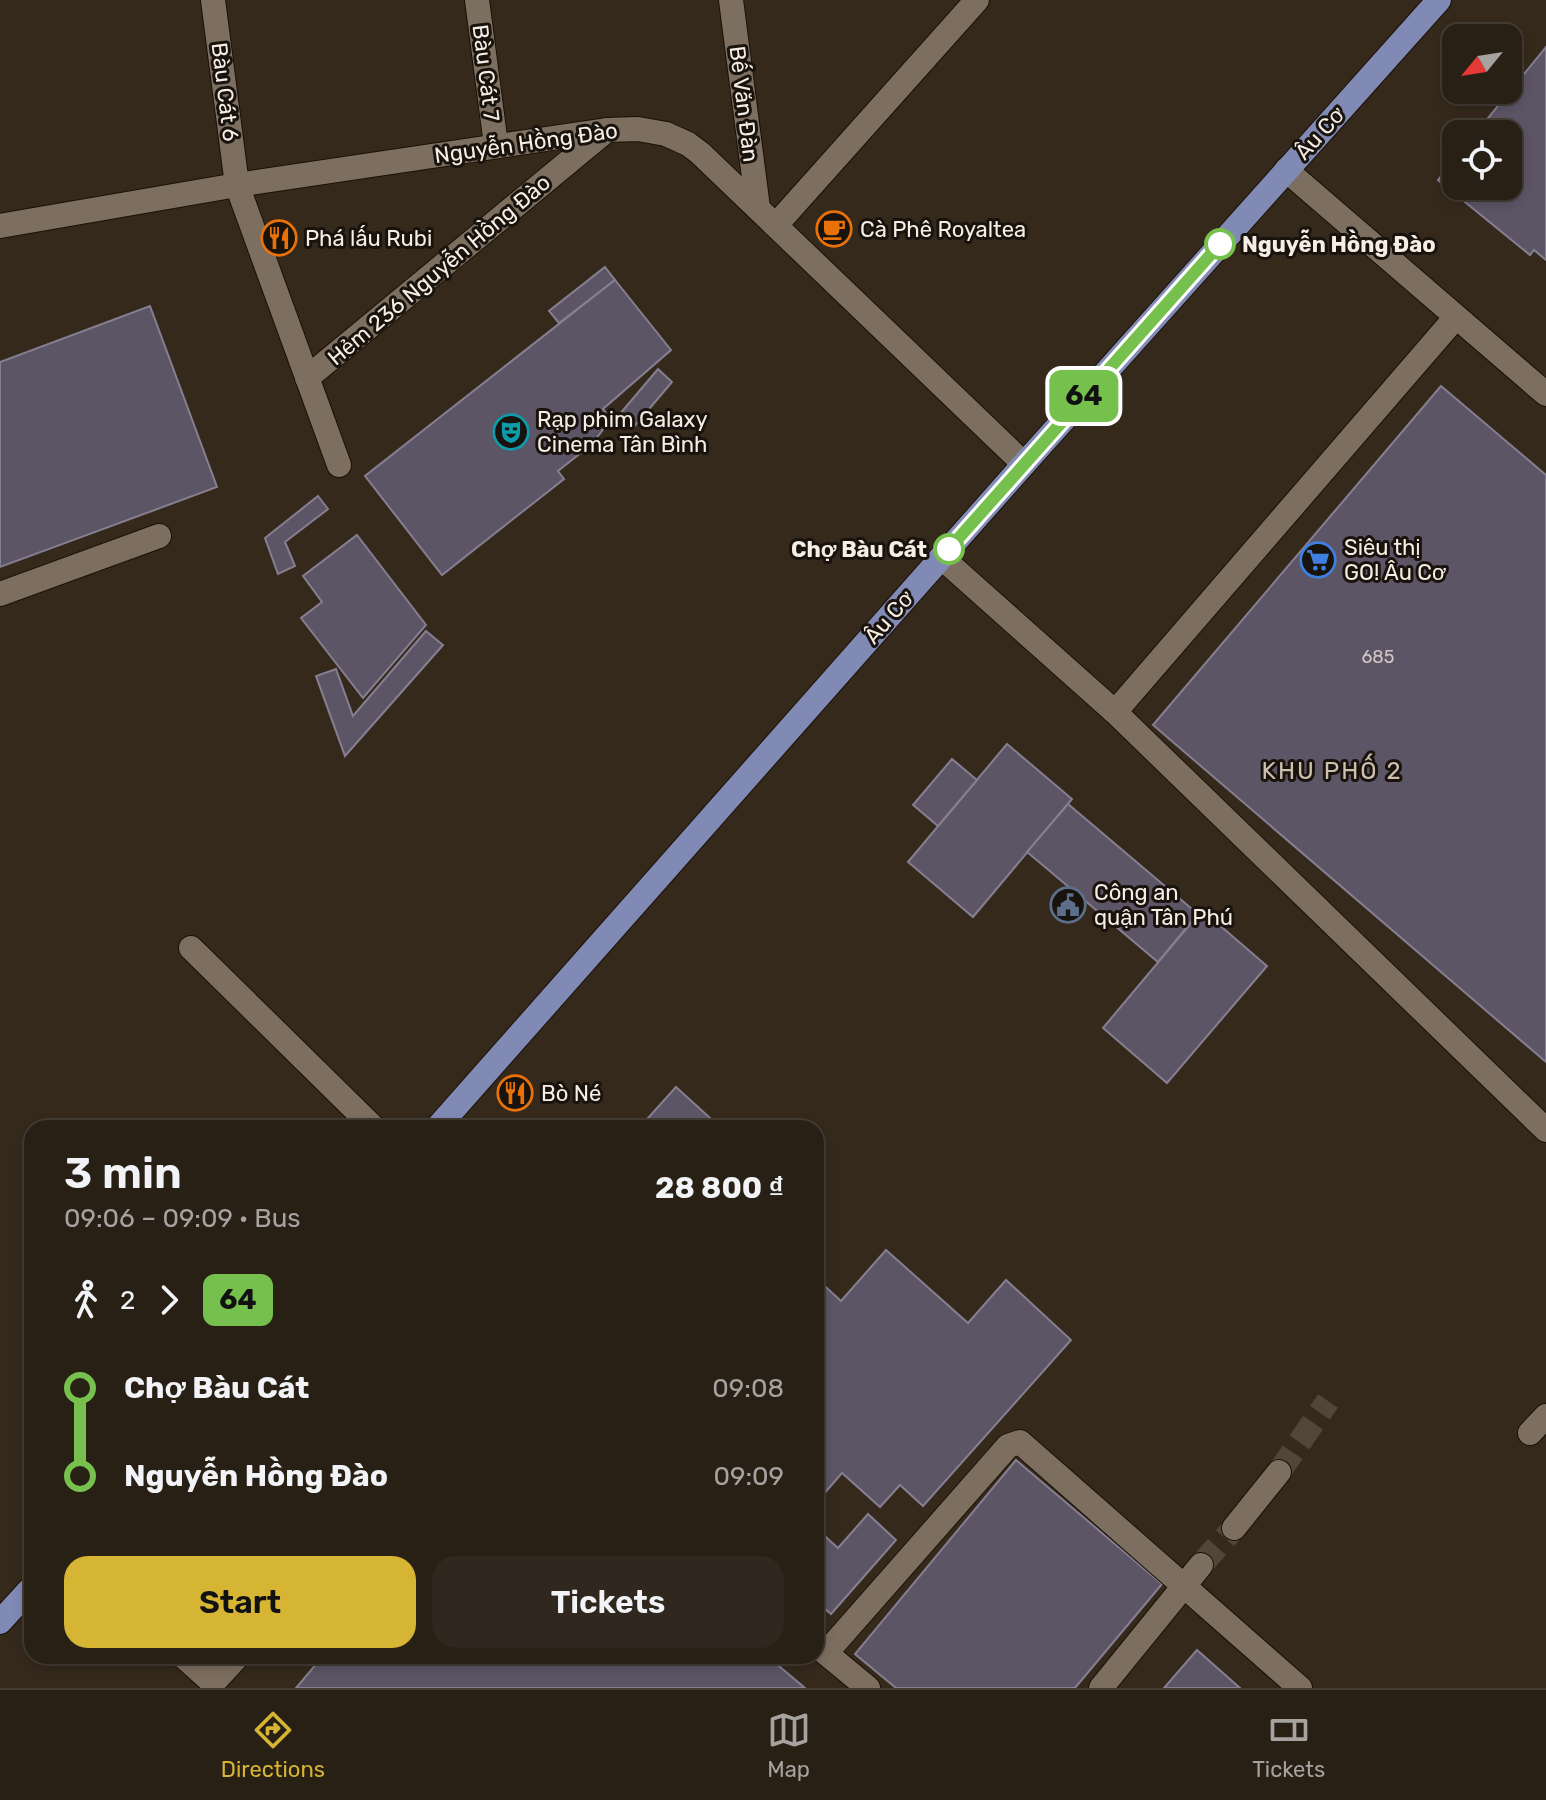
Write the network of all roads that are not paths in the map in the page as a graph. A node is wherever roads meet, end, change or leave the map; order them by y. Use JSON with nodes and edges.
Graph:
{"nodes":[{"id":1,"x":213,"y":0,"type":"edge"},
{"id":2,"x":477,"y":0,"type":"edge"},
{"id":3,"x":731,"y":0,"type":"edge"},
{"id":4,"x":977,"y":0,"type":"edge"},
{"id":5,"x":1439,"y":0,"type":"edge"},
{"id":6,"x":607,"y":130,"type":"junction"},
{"id":7,"x":496,"y":145,"type":"junction"},
{"id":8,"x":1286,"y":170,"type":"junction"},
{"id":9,"x":237,"y":185,"type":"junction"},
{"id":10,"x":758,"y":208,"type":"junction"},
{"id":11,"x":776,"y":225,"type":"junction"},
{"id":12,"x":0,"y":226,"type":"edge"},
{"id":13,"x":1456,"y":317,"type":"junction"},
{"id":14,"x":307,"y":378,"type":"junction"},
{"id":15,"x":1546,"y":394,"type":"edge"},
{"id":16,"x":1024,"y":464,"type":"junction"},
{"id":17,"x":339,"y":465,"type":"dead end"},
{"id":18,"x":159,"y":536,"type":"dead end"},
{"id":19,"x":941,"y":557,"type":"junction"},
{"id":20,"x":0,"y":594,"type":"edge"},
{"id":21,"x":1115,"y":712,"type":"junction"},
{"id":22,"x":191,"y":948,"type":"dead end"},
{"id":23,"x":366,"y":1120,"type":"edge"},
{"id":24,"x":444,"y":1120,"type":"edge"},
{"id":25,"x":1546,"y":1130,"type":"edge"},
{"id":26,"x":1279,"y":1472,"type":"tunnel mouth"},
{"id":27,"x":1234,"y":1528,"type":"tunnel mouth"},
{"id":28,"x":1201,"y":1565,"type":"tunnel mouth"},
{"id":29,"x":1183,"y":1585,"type":"junction"},
{"id":30,"x":24,"y":1596,"type":"edge"},
{"id":31,"x":0,"y":1622,"type":"edge"},
{"id":32,"x":824,"y":1646,"type":"edge"},
{"id":33,"x":824,"y":1651,"type":"edge"},
{"id":34,"x":191,"y":1664,"type":"edge"},
{"id":35,"x":231,"y":1664,"type":"edge"},
{"id":36,"x":212,"y":1686,"type":"edge"},
{"id":37,"x":868,"y":1688,"type":"edge"},
{"id":38,"x":1101,"y":1688,"type":"edge"},
{"id":39,"x":1300,"y":1688,"type":"edge"}],
"edges":[{"from":1,"to":9,"type":"street","name":"Bàu Cát 6"},
{"from":2,"to":7,"type":"street","name":"Bàu Cát 7"},
{"from":3,"to":10,"type":"street","name":"Bế Văn Đàn"},
{"from":4,"to":11,"type":"street"},
{"from":5,"to":8,"type":"main road","name":"Âu Cơ"},
{"from":6,"to":7,"type":"street","name":"Nguyễn Hồng Đào"},
{"from":6,"to":10,"type":"street","name":"Nguyễn Hồng Đào"},
{"from":6,"to":14,"type":"street","name":"Hẻm 236 Nguyễn Hồng Đào"},
{"from":7,"to":9,"type":"street","name":"Nguyễn Hồng Đào"},
{"from":8,"to":13,"type":"street"},
{"from":8,"to":16,"type":"main road","name":"Âu Cơ"},
{"from":9,"to":12,"type":"street","name":"Nguyễn Hồng Đào"},
{"from":9,"to":14,"type":"street","name":"Bàu Cát 6"},
{"from":10,"to":11,"type":"street","name":"Nguyễn Hồng Đào"},
{"from":11,"to":16,"type":"street","name":"Nguyễn Hồng Đào"},
{"from":13,"to":15,"type":"street"},
{"from":13,"to":21,"type":"street"},
{"from":14,"to":17,"type":"street","name":"Bàu Cát 6"},
{"from":16,"to":19,"type":"main road","name":"Âu Cơ"},
{"from":18,"to":20,"type":"street"},
{"from":19,"to":21,"type":"street"},
{"from":19,"to":24,"type":"main road","name":"Âu Cơ"},
{"from":21,"to":25,"type":"street"},
{"from":22,"to":23,"type":"street"},
{"from":26,"to":27,"type":"street"},
{"from":28,"to":29,"type":"street"},
{"from":29,"to":32,"type":"street"},
{"from":29,"to":38,"type":"street"},
{"from":29,"to":39,"type":"street"},
{"from":30,"to":31,"type":"main road"},
{"from":33,"to":37,"type":"street"},
{"from":34,"to":36,"type":"street"},
{"from":35,"to":36,"type":"street"}]}
